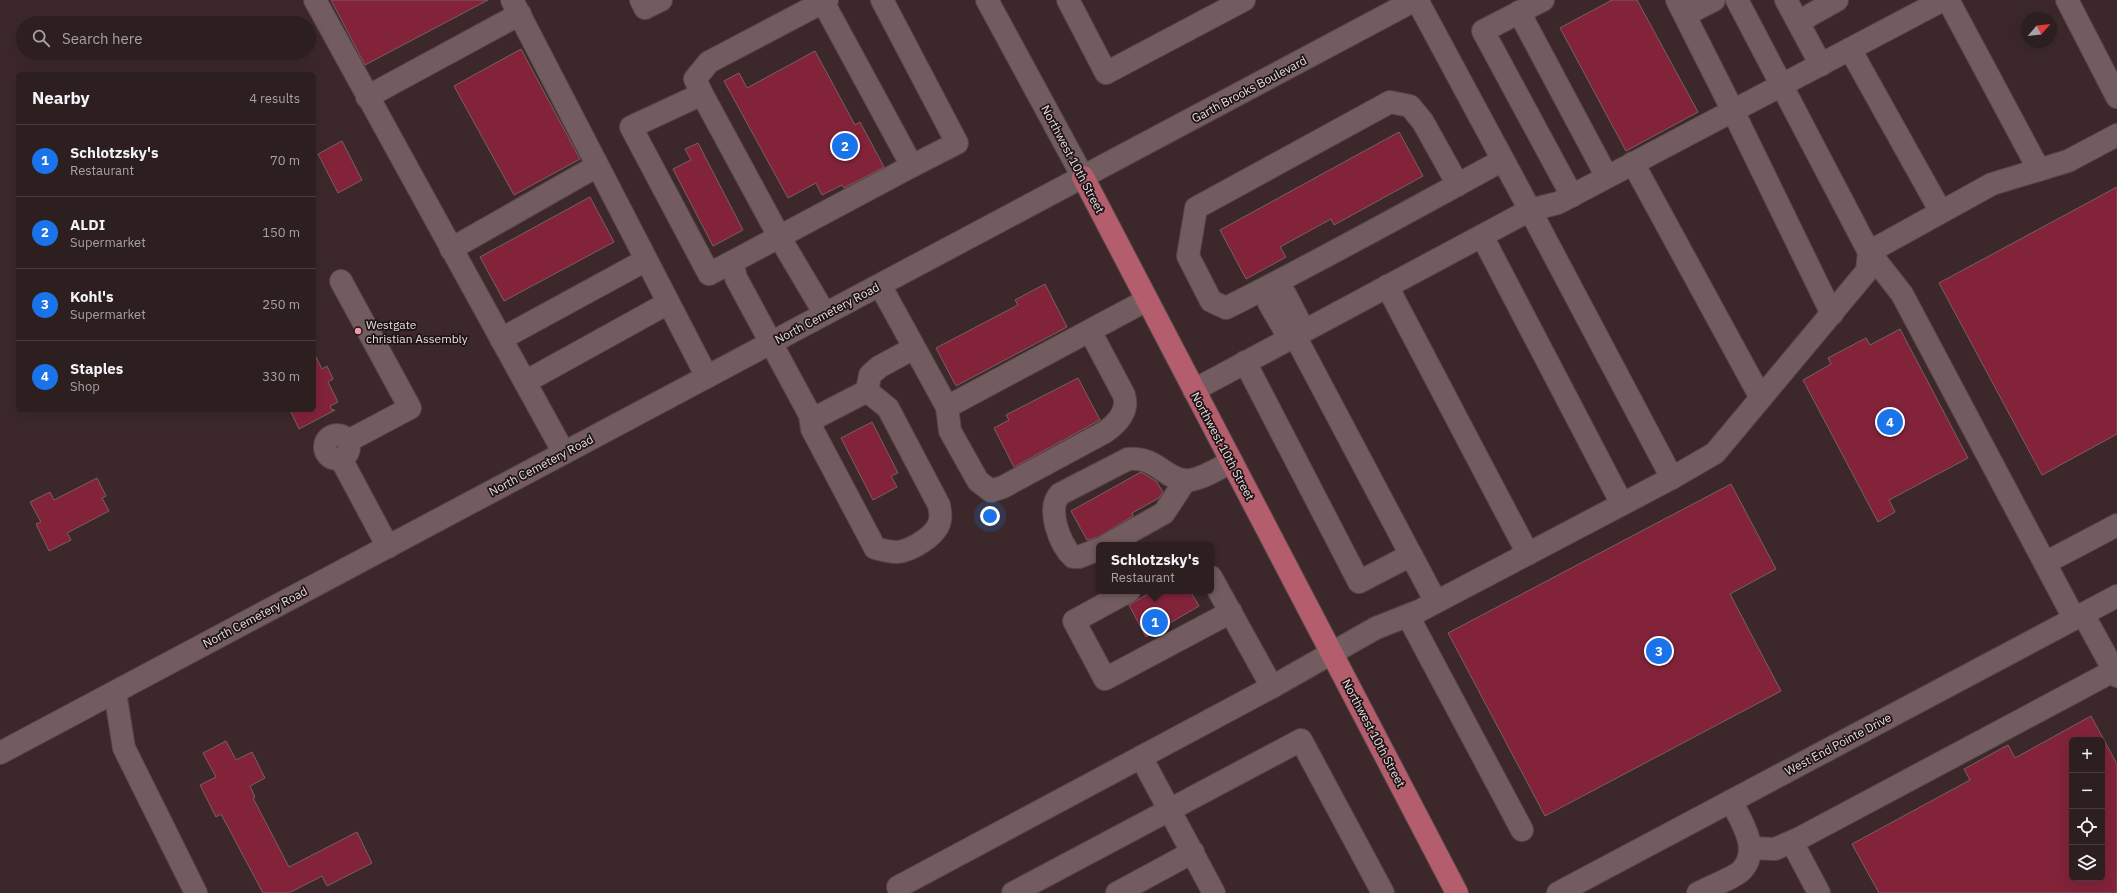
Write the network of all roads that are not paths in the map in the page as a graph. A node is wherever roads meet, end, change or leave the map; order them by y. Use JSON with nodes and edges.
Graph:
{"nodes":[{"id":1,"x":314,"y":0,"type":"edge"},
{"id":2,"x":640,"y":0,"type":"edge"},
{"id":3,"x":661,"y":0,"type":"edge"},
{"id":4,"x":882,"y":0,"type":"edge"},
{"id":5,"x":1068,"y":0,"type":"edge"},
{"id":6,"x":1244,"y":0,"type":"edge"},
{"id":7,"x":1543,"y":0,"type":"edge"},
{"id":8,"x":1714,"y":0,"type":"edge"},
{"id":9,"x":1737,"y":0,"type":"edge"},
{"id":10,"x":1786,"y":0,"type":"edge"},
{"id":11,"x":1837,"y":0,"type":"edge"},
{"id":12,"x":1943,"y":0,"type":"edge"},
{"id":13,"x":1948,"y":0,"type":"edge"},
{"id":14,"x":2067,"y":0,"type":"edge"},
{"id":15,"x":825,"y":1,"type":"edge"},
{"id":16,"x":1410,"y":1,"type":"edge"},
{"id":17,"x":996,"y":3,"type":"edge"},
{"id":18,"x":516,"y":7,"type":"edge"},
{"id":19,"x":1681,"y":8,"type":"edge"},
{"id":20,"x":1519,"y":12,"type":"junction"},
{"id":21,"x":1798,"y":22,"type":"junction"},
{"id":22,"x":1850,"y":49,"type":"junction"},
{"id":23,"x":1821,"y":65,"type":"junction"},
{"id":24,"x":1781,"y":85,"type":"junction"},
{"id":25,"x":702,"y":94,"type":"junction"},
{"id":26,"x":367,"y":97,"type":"junction"},
{"id":27,"x":2117,"y":97,"type":"edge"},
{"id":28,"x":1734,"y":111,"type":"junction"},
{"id":29,"x":2117,"y":135,"type":"edge"},
{"id":30,"x":1503,"y":160,"type":"junction"},
{"id":31,"x":1633,"y":163,"type":"junction"},
{"id":32,"x":597,"y":166,"type":"junction"},
{"id":33,"x":912,"y":166,"type":"junction"},
{"id":34,"x":2039,"y":170,"type":"junction"},
{"id":35,"x":1607,"y":177,"type":"junction"},
{"id":36,"x":1083,"y":178,"type":"junction"},
{"id":37,"x":1458,"y":185,"type":"junction"},
{"id":38,"x":1572,"y":196,"type":"junction"},
{"id":39,"x":1530,"y":210,"type":"junction"},
{"id":40,"x":1941,"y":212,"type":"junction"},
{"id":41,"x":1482,"y":236,"type":"junction"},
{"id":42,"x":780,"y":238,"type":"junction"},
{"id":43,"x":451,"y":249,"type":"junction"},
{"id":44,"x":1869,"y":252,"type":"junction"},
{"id":45,"x":646,"y":260,"type":"junction"},
{"id":46,"x":732,"y":262,"type":"junction"},
{"id":47,"x":341,"y":281,"type":"dead end"},
{"id":48,"x":880,"y":285,"type":"junction"},
{"id":49,"x":1272,"y":285,"type":"junction"},
{"id":50,"x":1387,"y":286,"type":"junction"},
{"id":51,"x":1147,"y":300,"type":"junction"},
{"id":52,"x":668,"y":303,"type":"junction"},
{"id":53,"x":825,"y":314,"type":"junction"},
{"id":54,"x":1832,"y":314,"type":"junction"},
{"id":55,"x":1090,"y":331,"type":"junction"},
{"id":56,"x":1295,"y":336,"type":"junction"},
{"id":57,"x":501,"y":339,"type":"junction"},
{"id":58,"x":771,"y":343,"type":"junction"},
{"id":59,"x":914,"y":348,"type":"junction"},
{"id":60,"x":1245,"y":362,"type":"junction"},
{"id":61,"x":707,"y":377,"type":"junction"},
{"id":62,"x":525,"y":382,"type":"junction"},
{"id":63,"x":1194,"y":390,"type":"junction"},
{"id":64,"x":867,"y":391,"type":"junction"},
{"id":65,"x":1761,"y":398,"type":"junction"},
{"id":66,"x":947,"y":407,"type":"junction"},
{"id":67,"x":811,"y":420,"type":"junction"},
{"id":68,"x":564,"y":453,"type":"junction"},
{"id":69,"x":1232,"y":462,"type":"junction"},
{"id":70,"x":1672,"y":478,"type":"junction"},
{"id":71,"x":1185,"y":480,"type":"junction"},
{"id":72,"x":1622,"y":504,"type":"junction"},
{"id":73,"x":2117,"y":525,"type":"edge"},
{"id":74,"x":1112,"y":542,"type":"edge"},
{"id":75,"x":388,"y":547,"type":"junction"},
{"id":76,"x":1096,"y":550,"type":"edge"},
{"id":77,"x":1528,"y":554,"type":"junction"},
{"id":78,"x":1411,"y":555,"type":"junction"},
{"id":79,"x":2045,"y":563,"type":"junction"},
{"id":80,"x":1214,"y":583,"type":"edge"},
{"id":81,"x":1124,"y":594,"type":"edge"},
{"id":82,"x":2117,"y":596,"type":"edge"},
{"id":83,"x":1436,"y":602,"type":"junction"},
{"id":84,"x":1230,"y":612,"type":"junction"},
{"id":85,"x":1408,"y":616,"type":"junction"},
{"id":86,"x":2079,"y":616,"type":"junction"},
{"id":87,"x":1332,"y":654,"type":"junction"},
{"id":88,"x":2116,"y":672,"type":"edge"},
{"id":89,"x":1272,"y":687,"type":"junction"},
{"id":90,"x":115,"y":692,"type":"junction"},
{"id":91,"x":1,"y":750,"type":"edge"},
{"id":92,"x":1142,"y":757,"type":"junction"},
{"id":93,"x":1731,"y":801,"type":"junction"},
{"id":94,"x":1170,"y":810,"type":"junction"},
{"id":95,"x":1522,"y":830,"type":"dead end"},
{"id":96,"x":1792,"y":842,"type":"junction"},
{"id":97,"x":1750,"y":848,"type":"junction"},
{"id":98,"x":1193,"y":852,"type":"junction"},
{"id":99,"x":898,"y":887,"type":"dead end"},
{"id":100,"x":196,"y":893,"type":"edge"},
{"id":101,"x":1013,"y":893,"type":"edge"},
{"id":102,"x":1117,"y":893,"type":"edge"},
{"id":103,"x":1214,"y":893,"type":"edge"},
{"id":104,"x":1383,"y":893,"type":"edge"},
{"id":105,"x":1457,"y":893,"type":"edge"},
{"id":106,"x":1558,"y":893,"type":"edge"},
{"id":107,"x":1698,"y":893,"type":"edge"},
{"id":108,"x":1819,"y":893,"type":"edge"}],
"edges":[{"from":1,"to":26,"type":"street"},
{"from":2,"to":3,"type":"street"},
{"from":4,"to":33,"type":"street"},
{"from":5,"to":6,"type":"street"},
{"from":7,"to":20,"type":"street"},
{"from":8,"to":19,"type":"street"},
{"from":9,"to":24,"type":"street"},
{"from":10,"to":21,"type":"street"},
{"from":11,"to":21,"type":"street"},
{"from":12,"to":22,"type":"street"},
{"from":13,"to":34,"type":"street"},
{"from":14,"to":27,"type":"street"},
{"from":15,"to":25,"type":"street"},
{"from":15,"to":33,"type":"street"},
{"from":16,"to":30,"type":"street"},
{"from":16,"to":36,"type":"street","name":"Garth Brooks Boulevard"},
{"from":17,"to":36,"type":"street","name":"Northwest 10th Street"},
{"from":18,"to":26,"type":"street"},
{"from":18,"to":32,"type":"street"},
{"from":19,"to":28,"type":"street"},
{"from":20,"to":35,"type":"street"},
{"from":20,"to":38,"type":"street"},
{"from":21,"to":23,"type":"street"},
{"from":22,"to":23,"type":"street"},
{"from":22,"to":40,"type":"street"},
{"from":23,"to":24,"type":"street"},
{"from":24,"to":28,"type":"street"},
{"from":24,"to":44,"type":"street"},
{"from":25,"to":42,"type":"street"},
{"from":25,"to":46,"type":"street"},
{"from":26,"to":43,"type":"street"},
{"from":28,"to":31,"type":"street"},
{"from":28,"to":54,"type":"street"},
{"from":29,"to":34,"type":"street"},
{"from":30,"to":37,"type":"street"},
{"from":30,"to":39,"type":"street"},
{"from":31,"to":35,"type":"street"},
{"from":31,"to":65,"type":"street"},
{"from":32,"to":43,"type":"street"},
{"from":32,"to":45,"type":"street"},
{"from":33,"to":42,"type":"street"},
{"from":34,"to":40,"type":"street"},
{"from":35,"to":38,"type":"street"},
{"from":36,"to":48,"type":"street","name":"North Cemetery Road"},
{"from":36,"to":51,"type":"main road","name":"Northwest 10th Street"},
{"from":37,"to":49,"type":"street"},
{"from":37,"to":49,"type":"street"},
{"from":38,"to":39,"type":"street"},
{"from":39,"to":41,"type":"street"},
{"from":39,"to":70,"type":"street"},
{"from":40,"to":44,"type":"street"},
{"from":41,"to":50,"type":"street"},
{"from":41,"to":72,"type":"street"},
{"from":42,"to":46,"type":"street"},
{"from":42,"to":53,"type":"street"},
{"from":43,"to":57,"type":"street"},
{"from":44,"to":54,"type":"street"},
{"from":44,"to":79,"type":"street"},
{"from":45,"to":52,"type":"street"},
{"from":45,"to":57,"type":"street"},
{"from":46,"to":58,"type":"street"},
{"from":47,"to":75,"type":"street"},
{"from":48,"to":53,"type":"street","name":"North Cemetery Road"},
{"from":48,"to":59,"type":"street"},
{"from":49,"to":56,"type":"street"},
{"from":50,"to":56,"type":"street"},
{"from":50,"to":77,"type":"street"},
{"from":51,"to":55,"type":"street"},
{"from":51,"to":63,"type":"main road","name":"Northwest 10th Street"},
{"from":52,"to":61,"type":"street"},
{"from":52,"to":62,"type":"street"},
{"from":53,"to":58,"type":"street","name":"North Cemetery Road"},
{"from":54,"to":65,"type":"street"},
{"from":55,"to":66,"type":"street"},
{"from":55,"to":66,"type":"street"},
{"from":56,"to":60,"type":"street"},
{"from":56,"to":78,"type":"street"},
{"from":57,"to":62,"type":"street"},
{"from":58,"to":61,"type":"street","name":"North Cemetery Road"},
{"from":58,"to":67,"type":"street"},
{"from":59,"to":64,"type":"street"},
{"from":59,"to":66,"type":"street"},
{"from":60,"to":63,"type":"street"},
{"from":60,"to":78,"type":"street"},
{"from":61,"to":68,"type":"street","name":"North Cemetery Road"},
{"from":62,"to":68,"type":"street"},
{"from":63,"to":69,"type":"main road","name":"Northwest 10th Street"},
{"from":64,"to":67,"type":"street"},
{"from":64,"to":67,"type":"street"},
{"from":65,"to":70,"type":"street"},
{"from":68,"to":75,"type":"street","name":"North Cemetery Road"},
{"from":69,"to":71,"type":"street"},
{"from":69,"to":87,"type":"main road","name":"Northwest 10th Street"},
{"from":70,"to":72,"type":"street"},
{"from":71,"to":74,"type":"street"},
{"from":71,"to":76,"type":"street"},
{"from":72,"to":77,"type":"street"},
{"from":73,"to":79,"type":"street"},
{"from":75,"to":90,"type":"street","name":"North Cemetery Road"},
{"from":77,"to":83,"type":"street"},
{"from":78,"to":83,"type":"street"},
{"from":79,"to":86,"type":"street"},
{"from":80,"to":84,"type":"street"},
{"from":81,"to":84,"type":"street"},
{"from":82,"to":86,"type":"street","name":"West End Pointe Drive"},
{"from":83,"to":85,"type":"street"},
{"from":84,"to":89,"type":"street"},
{"from":85,"to":87,"type":"street"},
{"from":85,"to":95,"type":"street"},
{"from":86,"to":88,"type":"street"},
{"from":86,"to":93,"type":"street","name":"West End Pointe Drive"},
{"from":87,"to":89,"type":"street"},
{"from":87,"to":105,"type":"main road","name":"Northwest 10th Street"},
{"from":88,"to":96,"type":"street"},
{"from":89,"to":92,"type":"street"},
{"from":90,"to":91,"type":"street","name":"North Cemetery Road"},
{"from":90,"to":100,"type":"street"},
{"from":92,"to":94,"type":"street"},
{"from":92,"to":99,"type":"street"},
{"from":93,"to":97,"type":"street"},
{"from":93,"to":106,"type":"street","name":"West End Pointe Drive"},
{"from":94,"to":98,"type":"street"},
{"from":94,"to":101,"type":"street"},
{"from":94,"to":104,"type":"street"},
{"from":96,"to":97,"type":"street"},
{"from":96,"to":108,"type":"street"},
{"from":97,"to":107,"type":"street"},
{"from":98,"to":102,"type":"street"},
{"from":98,"to":103,"type":"street"}]}
